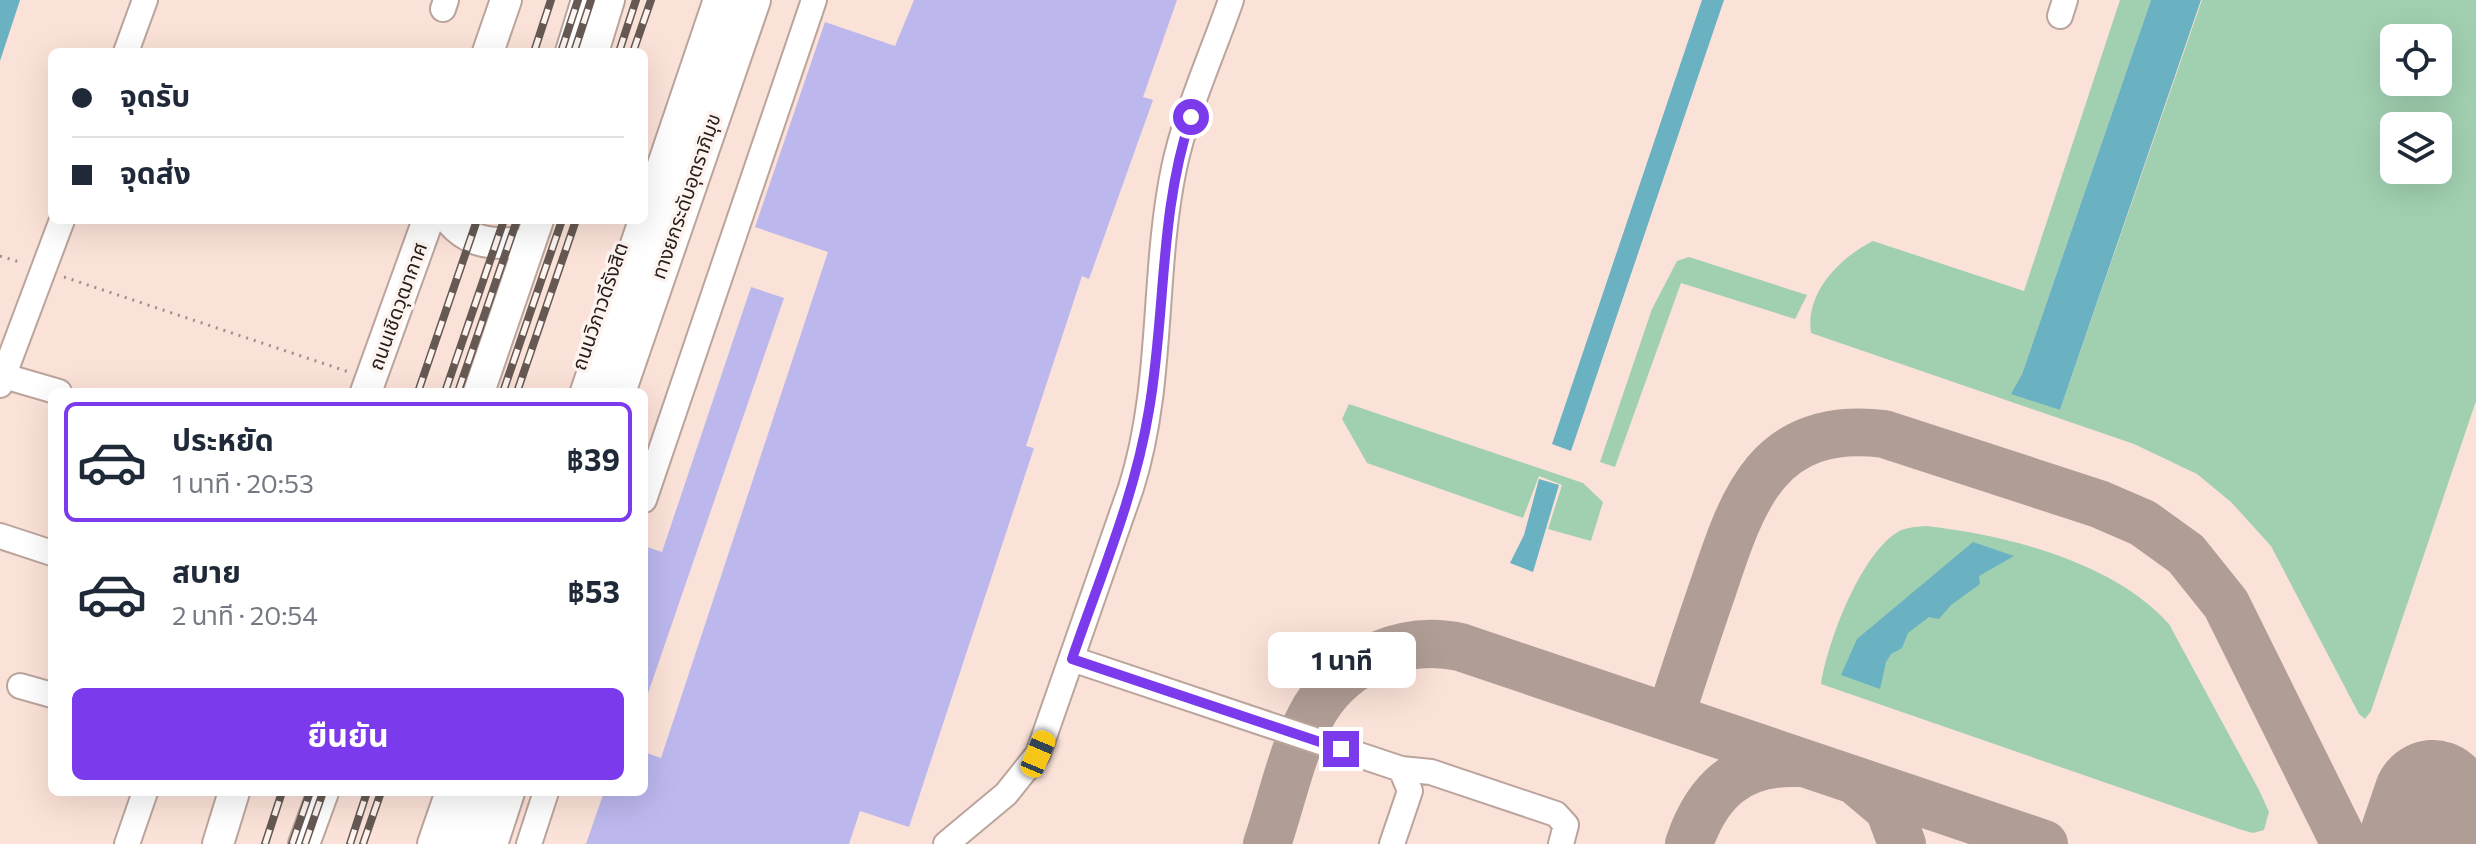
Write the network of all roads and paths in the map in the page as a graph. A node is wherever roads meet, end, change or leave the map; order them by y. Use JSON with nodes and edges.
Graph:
{"nodes":[{"id":1,"x":145,"y":0,"type":"edge"},
{"id":2,"x":506,"y":0,"type":"edge"},
{"id":3,"x":587,"y":0,"type":"edge"},
{"id":4,"x":609,"y":0,"type":"edge"},
{"id":5,"x":703,"y":0,"type":"edge"},
{"id":6,"x":721,"y":0,"type":"edge"},
{"id":7,"x":753,"y":0,"type":"edge"},
{"id":8,"x":777,"y":0,"type":"edge"},
{"id":9,"x":814,"y":0,"type":"edge"},
{"id":10,"x":1231,"y":0,"type":"edge"},
{"id":11,"x":127,"y":48,"type":"edge"},
{"id":12,"x":489,"y":48,"type":"edge"},
{"id":13,"x":572,"y":48,"type":"edge"},
{"id":14,"x":594,"y":48,"type":"edge"},
{"id":15,"x":648,"y":161,"type":"edge"},
{"id":16,"x":648,"y":215,"type":"edge"},
{"id":17,"x":60,"y":224,"type":"edge"},
{"id":18,"x":426,"y":224,"type":"edge"},
{"id":19,"x":454,"y":224,"type":"edge"},
{"id":20,"x":537,"y":224,"type":"edge"},
{"id":21,"x":627,"y":224,"type":"edge"},
{"id":22,"x":645,"y":224,"type":"edge"},
{"id":23,"x":514,"y":232,"type":"edge"},
{"id":24,"x":0,"y":256,"type":"edge"},
{"id":25,"x":43,"y":270,"type":"junction"},
{"id":26,"x":2,"y":380,"type":"edge"},
{"id":27,"x":357,"y":382,"type":"edge"},
{"id":28,"x":462,"y":388,"type":"edge"},
{"id":29,"x":480,"y":388,"type":"edge"},
{"id":30,"x":571,"y":388,"type":"edge"},
{"id":31,"x":589,"y":388,"type":"edge"},
{"id":32,"x":619,"y":388,"type":"edge"},
{"id":33,"x":644,"y":388,"type":"edge"},
{"id":34,"x":48,"y":390,"type":"edge"},
{"id":35,"x":648,"y":488,"type":"edge"},
{"id":36,"x":0,"y":536,"type":"edge"},
{"id":37,"x":48,"y":552,"type":"edge"},
{"id":38,"x":1072,"y":659,"type":"junction"},
{"id":39,"x":20,"y":686,"type":"dead end"},
{"id":40,"x":48,"y":694,"type":"edge"},
{"id":41,"x":1401,"y":769,"type":"junction"},
{"id":42,"x":144,"y":796,"type":"edge"},
{"id":43,"x":233,"y":796,"type":"edge"},
{"id":44,"x":322,"y":796,"type":"edge"},
{"id":45,"x":341,"y":796,"type":"edge"},
{"id":46,"x":434,"y":796,"type":"edge"},
{"id":47,"x":452,"y":796,"type":"edge"},
{"id":48,"x":481,"y":796,"type":"edge"},
{"id":49,"x":506,"y":796,"type":"edge"},
{"id":50,"x":545,"y":796,"type":"edge"},
{"id":51,"x":127,"y":844,"type":"edge"},
{"id":52,"x":218,"y":844,"type":"edge"},
{"id":53,"x":304,"y":844,"type":"edge"},
{"id":54,"x":324,"y":844,"type":"edge"},
{"id":55,"x":417,"y":844,"type":"edge"},
{"id":56,"x":435,"y":844,"type":"edge"},
{"id":57,"x":464,"y":844,"type":"edge"},
{"id":58,"x":490,"y":844,"type":"edge"},
{"id":59,"x":529,"y":844,"type":"edge"},
{"id":60,"x":946,"y":844,"type":"edge"},
{"id":61,"x":1392,"y":844,"type":"edge"},
{"id":62,"x":1561,"y":844,"type":"edge"}],
"edges":[{"from":1,"to":11,"type":"lane"},
{"from":2,"to":12,"type":"main road"},
{"from":3,"to":13,"type":"main road"},
{"from":4,"to":14,"type":"main road"},
{"from":5,"to":15,"type":"highway"},
{"from":6,"to":16,"type":"highway","name":"ทางยกระดับอุตราภิมุข"},
{"from":7,"to":32,"type":"highway","name":"ทางยกระดับอุตราภิมุข"},
{"from":8,"to":33,"type":"highway"},
{"from":9,"to":35,"type":"lane"},
{"from":10,"to":38,"type":"lane"},
{"from":17,"to":25,"type":"lane"},
{"from":18,"to":27,"type":"main road","name":"ถนนเชิดวุฒากาศ"},
{"from":19,"to":23,"type":"main road"},
{"from":20,"to":29,"type":"main road"},
{"from":21,"to":30,"type":"highway","name":"ถนนวิภาวดีรังสิต"},
{"from":22,"to":31,"type":"highway","name":"ทางยกระดับอุตราภิมุข"},
{"from":23,"to":28,"type":"main road"},
{"from":24,"to":25,"type":"path"},
{"from":25,"to":26,"type":"lane"},
{"from":25,"to":27,"type":"path"},
{"from":26,"to":34,"type":"lane"},
{"from":36,"to":37,"type":"lane"},
{"from":38,"to":41,"type":"lane"},
{"from":38,"to":60,"type":"lane"},
{"from":39,"to":40,"type":"lane"},
{"from":41,"to":61,"type":"lane"},
{"from":41,"to":62,"type":"lane"},
{"from":42,"to":51,"type":"lane"},
{"from":43,"to":52,"type":"main road"},
{"from":44,"to":53,"type":"main road"},
{"from":45,"to":54,"type":"main road"},
{"from":46,"to":55,"type":"highway"},
{"from":47,"to":56,"type":"highway"},
{"from":48,"to":57,"type":"highway"},
{"from":49,"to":58,"type":"highway"},
{"from":50,"to":59,"type":"lane"}]}
